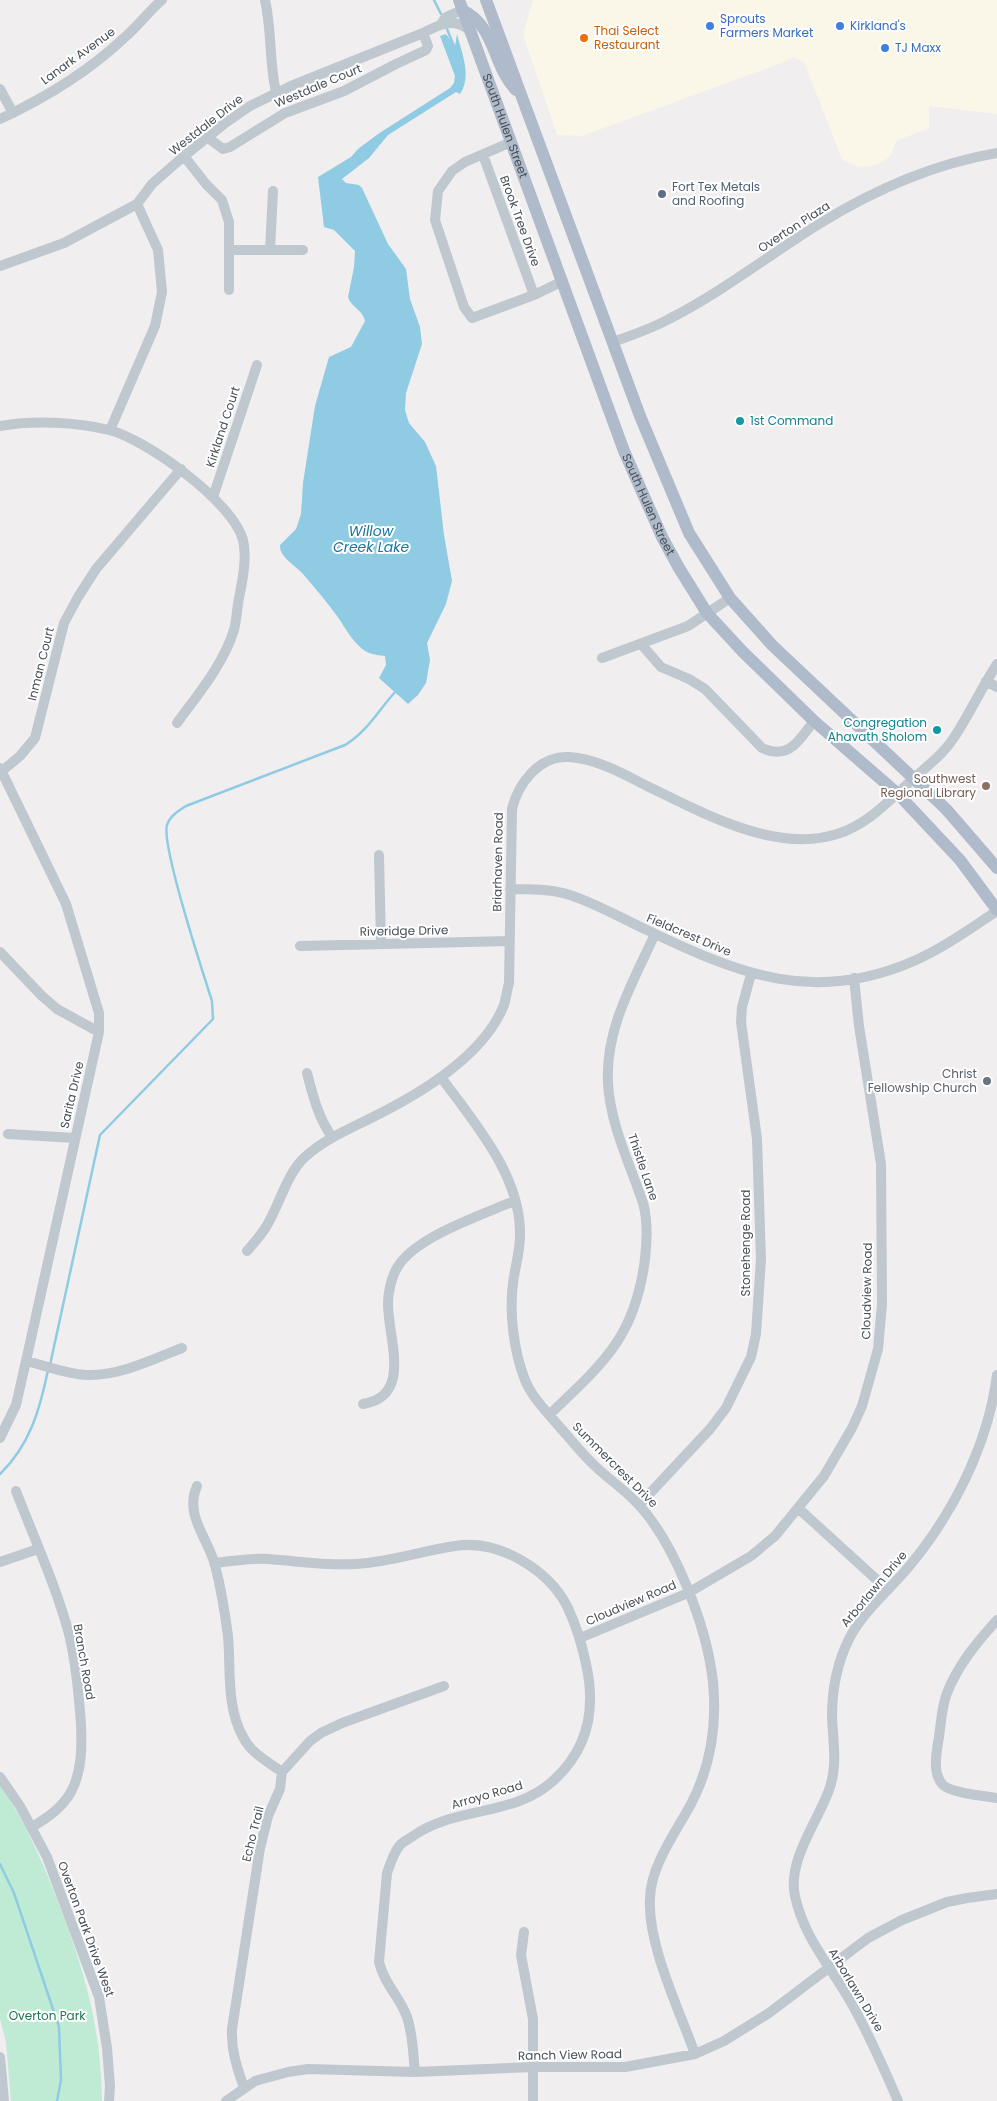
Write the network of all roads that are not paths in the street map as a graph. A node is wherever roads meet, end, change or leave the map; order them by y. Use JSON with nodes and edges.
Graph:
{"nodes":[{"id":1,"x":265,"y":0,"type":"edge"},
{"id":2,"x":158,"y":1,"type":"edge"},
{"id":3,"x":482,"y":3,"type":"edge"},
{"id":4,"x":467,"y":17,"type":"edge"},
{"id":5,"x":441,"y":24,"type":"junction"},
{"id":6,"x":423,"y":33,"type":"junction"},
{"id":7,"x":0,"y":89,"type":"edge"},
{"id":8,"x":276,"y":92,"type":"junction"},
{"id":9,"x":521,"y":95,"type":"junction"},
{"id":10,"x":13,"y":113,"type":"junction"},
{"id":11,"x":0,"y":119,"type":"edge"},
{"id":12,"x":207,"y":137,"type":"junction"},
{"id":13,"x":511,"y":142,"type":"junction"},
{"id":14,"x":997,"y":153,"type":"edge"},
{"id":15,"x":483,"y":155,"type":"junction"},
{"id":16,"x":184,"y":156,"type":"junction"},
{"id":17,"x":274,"y":191,"type":"dead end"},
{"id":18,"x":137,"y":204,"type":"junction"},
{"id":19,"x":229,"y":250,"type":"junction"},
{"id":20,"x":270,"y":250,"type":"junction"},
{"id":21,"x":302,"y":250,"type":"dead end"},
{"id":22,"x":0,"y":266,"type":"edge"},
{"id":23,"x":563,"y":281,"type":"junction"},
{"id":24,"x":229,"y":290,"type":"dead end"},
{"id":25,"x":534,"y":294,"type":"junction"},
{"id":26,"x":613,"y":342,"type":"junction"},
{"id":27,"x":257,"y":365,"type":"dead end"},
{"id":28,"x":0,"y":426,"type":"edge"},
{"id":29,"x":110,"y":430,"type":"junction"},
{"id":30,"x":181,"y":468,"type":"junction"},
{"id":31,"x":213,"y":497,"type":"junction"},
{"id":32,"x":730,"y":598,"type":"junction"},
{"id":33,"x":707,"y":613,"type":"junction"},
{"id":34,"x":641,"y":644,"type":"junction"},
{"id":35,"x":602,"y":658,"type":"dead end"},
{"id":36,"x":997,"y":664,"type":"edge"},
{"id":37,"x":986,"y":681,"type":"junction"},
{"id":38,"x":997,"y":687,"type":"edge"},
{"id":39,"x":814,"y":721,"type":"junction"},
{"id":40,"x":177,"y":723,"type":"dead end"},
{"id":41,"x":1,"y":769,"type":"edge"},
{"id":42,"x":914,"y":778,"type":"junction"},
{"id":43,"x":898,"y":794,"type":"junction"},
{"id":44,"x":380,"y":855,"type":"dead end"},
{"id":45,"x":997,"y":868,"type":"edge"},
{"id":46,"x":510,"y":889,"type":"junction"},
{"id":47,"x":997,"y":910,"type":"edge"},
{"id":48,"x":656,"y":934,"type":"junction"},
{"id":49,"x":509,"y":941,"type":"junction"},
{"id":50,"x":381,"y":944,"type":"junction"},
{"id":51,"x":300,"y":946,"type":"dead end"},
{"id":52,"x":0,"y":952,"type":"edge"},
{"id":53,"x":751,"y":974,"type":"junction"},
{"id":54,"x":854,"y":978,"type":"junction"},
{"id":55,"x":99,"y":1032,"type":"junction"},
{"id":56,"x":307,"y":1073,"type":"dead end"},
{"id":57,"x":441,"y":1077,"type":"junction"},
{"id":58,"x":8,"y":1134,"type":"dead end"},
{"id":59,"x":332,"y":1137,"type":"junction"},
{"id":60,"x":75,"y":1138,"type":"junction"},
{"id":61,"x":514,"y":1201,"type":"junction"},
{"id":62,"x":247,"y":1251,"type":"dead end"},
{"id":63,"x":182,"y":1348,"type":"dead end"},
{"id":64,"x":26,"y":1361,"type":"junction"},
{"id":65,"x":997,"y":1375,"type":"edge"},
{"id":66,"x":363,"y":1404,"type":"dead end"},
{"id":67,"x":549,"y":1415,"type":"junction"},
{"id":68,"x":0,"y":1438,"type":"edge"},
{"id":69,"x":197,"y":1486,"type":"dead end"},
{"id":70,"x":16,"y":1491,"type":"dead end"},
{"id":71,"x":639,"y":1505,"type":"junction"},
{"id":72,"x":798,"y":1508,"type":"junction"},
{"id":73,"x":38,"y":1549,"type":"junction"},
{"id":74,"x":0,"y":1562,"type":"edge"},
{"id":75,"x":214,"y":1563,"type":"junction"},
{"id":76,"x":888,"y":1590,"type":"junction"},
{"id":77,"x":688,"y":1593,"type":"junction"},
{"id":78,"x":997,"y":1620,"type":"edge"},
{"id":79,"x":580,"y":1638,"type":"junction"},
{"id":80,"x":444,"y":1686,"type":"dead end"},
{"id":81,"x":282,"y":1772,"type":"junction"},
{"id":82,"x":0,"y":1777,"type":"edge"},
{"id":83,"x":997,"y":1798,"type":"edge"},
{"id":84,"x":32,"y":1827,"type":"junction"},
{"id":85,"x":997,"y":1894,"type":"edge"},
{"id":86,"x":524,"y":1932,"type":"dead end"},
{"id":87,"x":828,"y":1969,"type":"junction"},
{"id":88,"x":695,"y":2054,"type":"junction"},
{"id":89,"x":0,"y":2057,"type":"edge"},
{"id":90,"x":532,"y":2067,"type":"junction"},
{"id":91,"x":414,"y":2072,"type":"junction"},
{"id":92,"x":244,"y":2088,"type":"junction"},
{"id":93,"x":4,"y":2101,"type":"edge"},
{"id":94,"x":109,"y":2101,"type":"edge"},
{"id":95,"x":226,"y":2101,"type":"edge"},
{"id":96,"x":533,"y":2101,"type":"edge"},
{"id":97,"x":898,"y":2101,"type":"edge"}],
"edges":[{"from":1,"to":8,"type":"street"},
{"from":2,"to":10,"type":"street","name":"Lanark Avenue"},
{"from":3,"to":4,"type":"main road"},
{"from":3,"to":9,"type":"main road","name":"South Hulen Street"},
{"from":4,"to":5,"type":"street"},
{"from":4,"to":5,"type":"street","name":"Westdale Drive"},
{"from":4,"to":9,"type":"main road"},
{"from":4,"to":13,"type":"main road","name":"South Hulen Street"},
{"from":5,"to":6,"type":"street","name":"Westdale Drive"},
{"from":6,"to":8,"type":"street","name":"Westdale Drive"},
{"from":6,"to":12,"type":"street","name":"Westdale Court"},
{"from":7,"to":10,"type":"street"},
{"from":8,"to":12,"type":"street","name":"Westdale Drive"},
{"from":9,"to":26,"type":"main road","name":"South Hulen Street"},
{"from":10,"to":11,"type":"street","name":"Lanark Avenue"},
{"from":12,"to":16,"type":"street","name":"Westdale Drive"},
{"from":13,"to":15,"type":"street"},
{"from":13,"to":23,"type":"main road","name":"South Hulen Street"},
{"from":14,"to":26,"type":"street","name":"Overton Plaza"},
{"from":15,"to":25,"type":"street","name":"Brook Tree Drive"},
{"from":15,"to":25,"type":"street"},
{"from":16,"to":18,"type":"street","name":"Westdale Drive"},
{"from":16,"to":19,"type":"street"},
{"from":17,"to":20,"type":"street"},
{"from":18,"to":22,"type":"street","name":"Westdale Drive"},
{"from":18,"to":29,"type":"street"},
{"from":19,"to":20,"type":"street"},
{"from":19,"to":24,"type":"street"},
{"from":20,"to":21,"type":"street"},
{"from":23,"to":25,"type":"street"},
{"from":23,"to":33,"type":"main road","name":"South Hulen Street"},
{"from":26,"to":32,"type":"main road","name":"South Hulen Street"},
{"from":27,"to":31,"type":"street","name":"Kirkland Court"},
{"from":28,"to":29,"type":"street"},
{"from":29,"to":30,"type":"street"},
{"from":30,"to":31,"type":"street"},
{"from":30,"to":41,"type":"street","name":"Inman Court"},
{"from":31,"to":40,"type":"street"},
{"from":32,"to":33,"type":"street"},
{"from":32,"to":42,"type":"main road","name":"South Hulen Street"},
{"from":33,"to":34,"type":"street"},
{"from":33,"to":39,"type":"main road","name":"South Hulen Street"},
{"from":34,"to":35,"type":"street"},
{"from":34,"to":39,"type":"street"},
{"from":36,"to":37,"type":"street","name":"Briarhaven Road"},
{"from":37,"to":38,"type":"street"},
{"from":37,"to":42,"type":"street","name":"Briarhaven Road"},
{"from":39,"to":43,"type":"main road","name":"South Hulen Street"},
{"from":41,"to":55,"type":"street","name":"Sarita Drive"},
{"from":42,"to":43,"type":"street","name":"Briarhaven Road"},
{"from":42,"to":45,"type":"main road","name":"South Hulen Street"},
{"from":43,"to":46,"type":"street","name":"Briarhaven Road"},
{"from":43,"to":47,"type":"main road","name":"South Hulen Street"},
{"from":44,"to":50,"type":"street"},
{"from":46,"to":48,"type":"street","name":"Fieldcrest Drive"},
{"from":46,"to":49,"type":"street","name":"Briarhaven Road"},
{"from":47,"to":54,"type":"street","name":"Fieldcrest Drive"},
{"from":48,"to":53,"type":"street","name":"Fieldcrest Drive"},
{"from":48,"to":67,"type":"street","name":"Thistle Lane"},
{"from":49,"to":50,"type":"street","name":"Riveridge Drive"},
{"from":49,"to":57,"type":"street","name":"Briarhaven Road"},
{"from":50,"to":51,"type":"street","name":"Riveridge Drive"},
{"from":52,"to":55,"type":"street"},
{"from":53,"to":54,"type":"street","name":"Fieldcrest Drive"},
{"from":53,"to":71,"type":"street","name":"Stonehenge Road"},
{"from":54,"to":72,"type":"street","name":"Cloudview Road"},
{"from":55,"to":60,"type":"street","name":"Sarita Drive"},
{"from":56,"to":59,"type":"street"},
{"from":57,"to":59,"type":"street","name":"Briarhaven Road"},
{"from":57,"to":61,"type":"street","name":"Summercrest Drive"},
{"from":58,"to":60,"type":"street"},
{"from":59,"to":62,"type":"street","name":"Briarhaven Road"},
{"from":60,"to":64,"type":"street","name":"Sarita Drive"},
{"from":61,"to":66,"type":"street"},
{"from":61,"to":67,"type":"street","name":"Summercrest Drive"},
{"from":63,"to":64,"type":"street"},
{"from":64,"to":68,"type":"street","name":"Sarita Drive"},
{"from":65,"to":76,"type":"street","name":"Arborlawn Drive"},
{"from":67,"to":71,"type":"street","name":"Summercrest Drive"},
{"from":69,"to":75,"type":"street"},
{"from":70,"to":73,"type":"street","name":"Branch Road"},
{"from":71,"to":77,"type":"street","name":"Summercrest Drive"},
{"from":72,"to":76,"type":"street"},
{"from":72,"to":77,"type":"street","name":"Cloudview Road"},
{"from":73,"to":74,"type":"street"},
{"from":73,"to":84,"type":"street","name":"Branch Road"},
{"from":75,"to":79,"type":"street","name":"Arroyo Road"},
{"from":75,"to":81,"type":"street"},
{"from":76,"to":87,"type":"street","name":"Arborlawn Drive"},
{"from":77,"to":79,"type":"street","name":"Cloudview Road"},
{"from":77,"to":88,"type":"street","name":"Summercrest Drive"},
{"from":78,"to":83,"type":"street"},
{"from":79,"to":91,"type":"street","name":"Arroyo Road"},
{"from":80,"to":81,"type":"street"},
{"from":81,"to":92,"type":"street","name":"Echo Trail"},
{"from":82,"to":84,"type":"street","name":"Overton Park Drive West"},
{"from":84,"to":94,"type":"street","name":"Overton Park Drive West"},
{"from":85,"to":87,"type":"street","name":"Ranch View Road"},
{"from":86,"to":90,"type":"street"},
{"from":87,"to":88,"type":"street","name":"Ranch View Road"},
{"from":87,"to":97,"type":"street","name":"Arborlawn Drive"},
{"from":88,"to":90,"type":"street","name":"Ranch View Road"},
{"from":89,"to":93,"type":"street"},
{"from":90,"to":91,"type":"street","name":"Ranch View Road"},
{"from":90,"to":96,"type":"street"},
{"from":91,"to":92,"type":"street","name":"Ranch View Road"},
{"from":92,"to":95,"type":"street","name":"Ranch View Road"}]}
